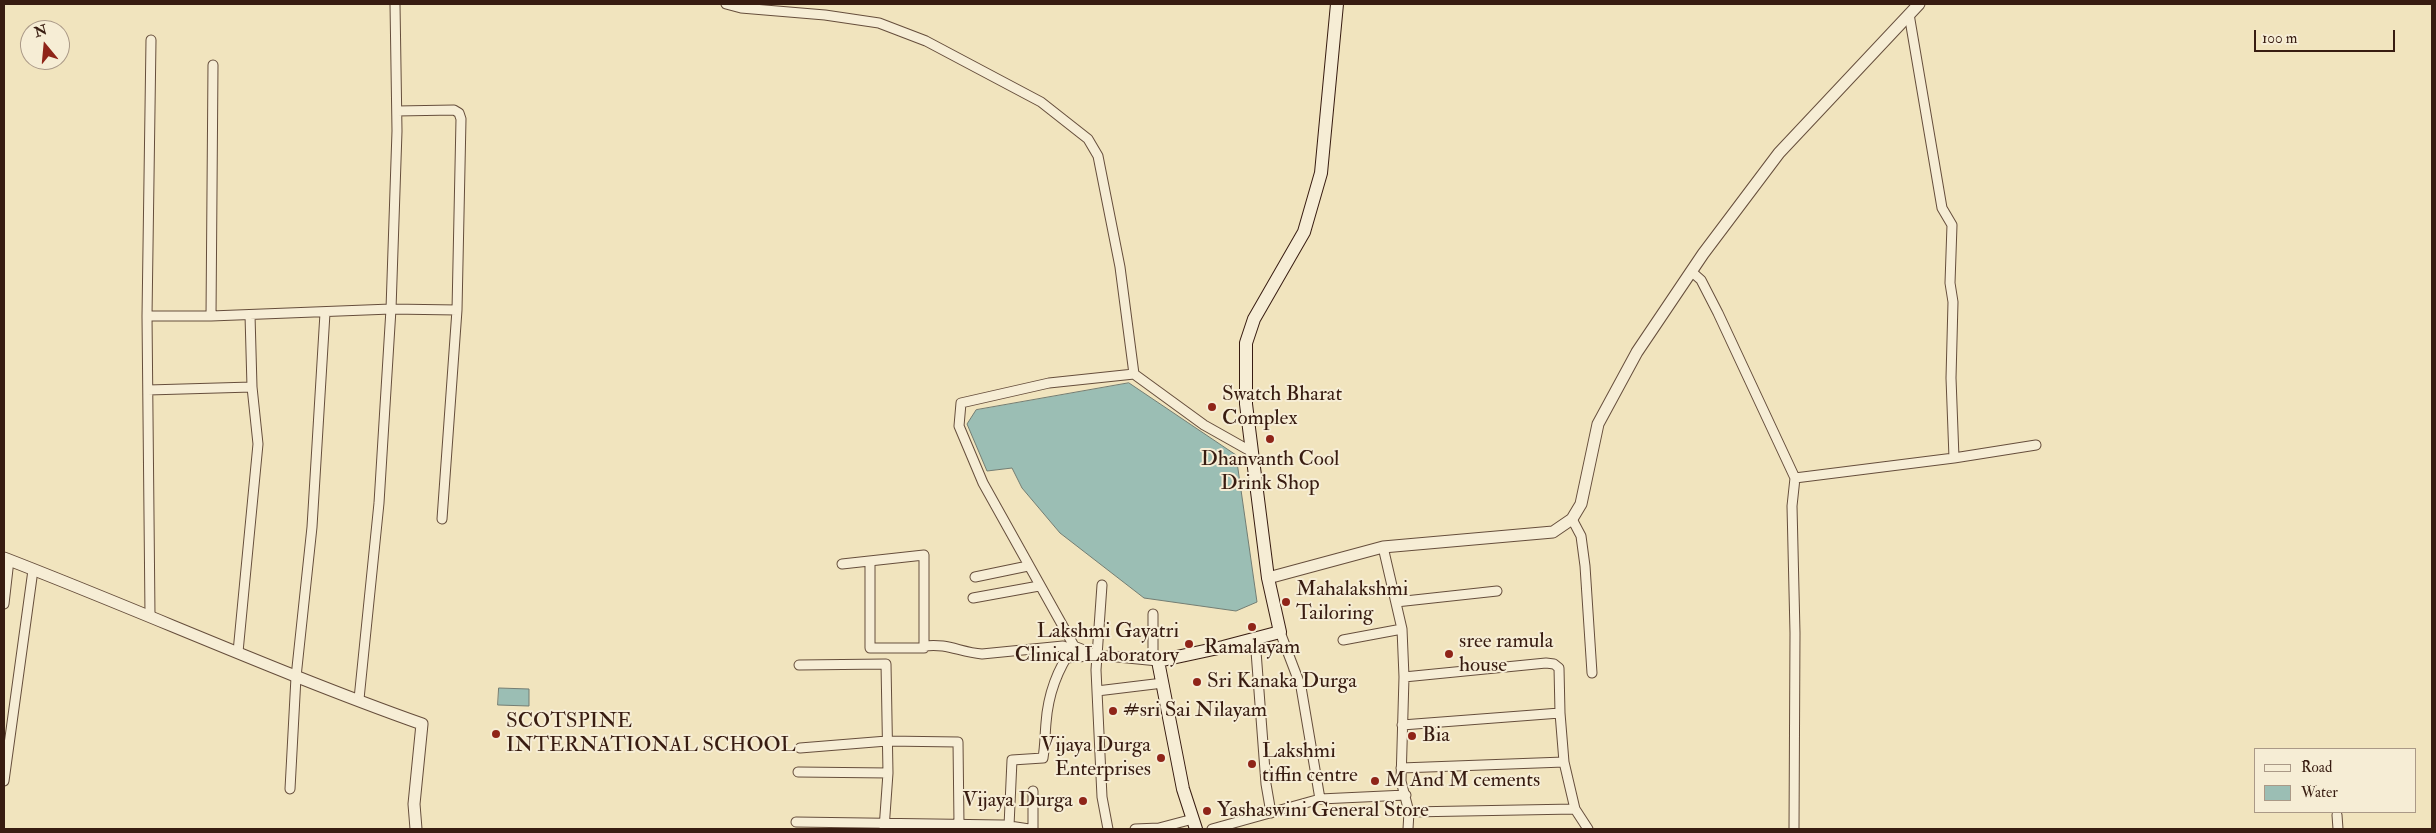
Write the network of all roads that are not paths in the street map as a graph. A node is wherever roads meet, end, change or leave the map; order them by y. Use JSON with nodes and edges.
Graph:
{"nodes":[{"id":1,"x":395,"y":4,"type":"edge"},
{"id":2,"x":726,"y":4,"type":"edge"},
{"id":3,"x":1336,"y":4,"type":"edge"},
{"id":4,"x":1919,"y":4,"type":"edge"},
{"id":5,"x":1909,"y":14,"type":"junction"},
{"id":6,"x":151,"y":40,"type":"dead end"},
{"id":7,"x":213,"y":65,"type":"dead end"},
{"id":8,"x":397,"y":111,"type":"junction"},
{"id":9,"x":1692,"y":272,"type":"junction"},
{"id":10,"x":391,"y":309,"type":"junction"},
{"id":11,"x":457,"y":310,"type":"junction"},
{"id":12,"x":325,"y":313,"type":"junction"},
{"id":13,"x":250,"y":314,"type":"junction"},
{"id":14,"x":147,"y":316,"type":"junction"},
{"id":15,"x":211,"y":316,"type":"junction"},
{"id":16,"x":1134,"y":374,"type":"junction"},
{"id":17,"x":252,"y":387,"type":"junction"},
{"id":18,"x":148,"y":390,"type":"junction"},
{"id":19,"x":2036,"y":445,"type":"dead end"},
{"id":20,"x":1252,"y":452,"type":"junction"},
{"id":21,"x":1954,"y":458,"type":"junction"},
{"id":22,"x":1795,"y":478,"type":"junction"},
{"id":23,"x":1572,"y":519,"type":"junction"},
{"id":24,"x":442,"y":520,"type":"dead end"},
{"id":25,"x":1383,"y":547,"type":"junction"},
{"id":26,"x":6,"y":559,"type":"edge"},
{"id":27,"x":870,"y":561,"type":"junction"},
{"id":28,"x":842,"y":564,"type":"dead end"},
{"id":29,"x":1028,"y":566,"type":"junction"},
{"id":30,"x":33,"y":570,"type":"junction"},
{"id":31,"x":975,"y":577,"type":"dead end"},
{"id":32,"x":1268,"y":578,"type":"junction"},
{"id":33,"x":1102,"y":585,"type":"dead end"},
{"id":34,"x":1039,"y":586,"type":"junction"},
{"id":35,"x":1497,"y":591,"type":"dead end"},
{"id":36,"x":973,"y":598,"type":"dead end"},
{"id":37,"x":1396,"y":602,"type":"junction"},
{"id":38,"x":4,"y":604,"type":"edge"},
{"id":39,"x":1153,"y":614,"type":"dead end"},
{"id":40,"x":150,"y":615,"type":"junction"},
{"id":41,"x":1402,"y":629,"type":"junction"},
{"id":42,"x":1280,"y":632,"type":"junction"},
{"id":43,"x":1255,"y":638,"type":"junction"},
{"id":44,"x":1343,"y":640,"type":"dead end"},
{"id":45,"x":924,"y":646,"type":"junction"},
{"id":46,"x":1073,"y":648,"type":"junction"},
{"id":47,"x":886,"y":649,"type":"junction"},
{"id":48,"x":238,"y":652,"type":"junction"},
{"id":49,"x":1095,"y":654,"type":"junction"},
{"id":50,"x":1066,"y":658,"type":"junction"},
{"id":51,"x":1155,"y":660,"type":"junction"},
{"id":52,"x":886,"y":664,"type":"junction"},
{"id":53,"x":799,"y":665,"type":"dead end"},
{"id":54,"x":1592,"y":673,"type":"dead end"},
{"id":55,"x":296,"y":677,"type":"junction"},
{"id":56,"x":1404,"y":677,"type":"junction"},
{"id":57,"x":1163,"y":683,"type":"junction"},
{"id":58,"x":1097,"y":691,"type":"junction"},
{"id":59,"x":359,"y":699,"type":"junction"},
{"id":60,"x":1560,"y":713,"type":"junction"},
{"id":61,"x":1402,"y":725,"type":"junction"},
{"id":62,"x":887,"y":741,"type":"junction"},
{"id":63,"x":800,"y":748,"type":"dead end"},
{"id":64,"x":1564,"y":762,"type":"junction"},
{"id":65,"x":1401,"y":768,"type":"junction"},
{"id":66,"x":798,"y":772,"type":"dead end"},
{"id":67,"x":888,"y":773,"type":"junction"},
{"id":68,"x":4,"y":780,"type":"edge"},
{"id":69,"x":290,"y":789,"type":"dead end"},
{"id":70,"x":1033,"y":792,"type":"dead end"},
{"id":71,"x":1406,"y":795,"type":"junction"},
{"id":72,"x":1320,"y":799,"type":"junction"},
{"id":73,"x":1575,"y":809,"type":"junction"},
{"id":74,"x":1271,"y":812,"type":"junction"},
{"id":75,"x":1408,"y":812,"type":"junction"},
{"id":76,"x":2337,"y":815,"type":"dead end"},
{"id":77,"x":796,"y":822,"type":"dead end"},
{"id":78,"x":959,"y":824,"type":"junction"},
{"id":79,"x":1194,"y":824,"type":"edge"},
{"id":80,"x":1009,"y":826,"type":"junction"},
{"id":81,"x":884,"y":827,"type":"edge"},
{"id":82,"x":416,"y":829,"type":"edge"},
{"id":83,"x":1031,"y":829,"type":"edge"},
{"id":84,"x":1108,"y":829,"type":"edge"},
{"id":85,"x":1135,"y":829,"type":"edge"},
{"id":86,"x":1212,"y":829,"type":"edge"},
{"id":87,"x":1408,"y":829,"type":"edge"},
{"id":88,"x":1588,"y":829,"type":"edge"},
{"id":89,"x":1794,"y":829,"type":"edge"},
{"id":90,"x":2338,"y":829,"type":"edge"}],
"edges":[{"from":1,"to":8,"type":"street"},
{"from":2,"to":16,"type":"street"},
{"from":3,"to":20,"type":"main road"},
{"from":4,"to":5,"type":"street"},
{"from":5,"to":9,"type":"street"},
{"from":5,"to":21,"type":"street"},
{"from":6,"to":14,"type":"street"},
{"from":7,"to":15,"type":"street"},
{"from":8,"to":10,"type":"street"},
{"from":8,"to":11,"type":"street"},
{"from":9,"to":22,"type":"street"},
{"from":9,"to":23,"type":"street"},
{"from":10,"to":11,"type":"street"},
{"from":10,"to":12,"type":"street"},
{"from":10,"to":59,"type":"street"},
{"from":11,"to":24,"type":"street"},
{"from":12,"to":13,"type":"street"},
{"from":12,"to":55,"type":"street"},
{"from":13,"to":15,"type":"street"},
{"from":13,"to":17,"type":"street"},
{"from":14,"to":15,"type":"street"},
{"from":14,"to":18,"type":"street"},
{"from":16,"to":20,"type":"street"},
{"from":16,"to":29,"type":"street"},
{"from":17,"to":18,"type":"street"},
{"from":17,"to":48,"type":"street"},
{"from":18,"to":40,"type":"street"},
{"from":19,"to":21,"type":"street"},
{"from":20,"to":32,"type":"main road"},
{"from":21,"to":22,"type":"street"},
{"from":22,"to":89,"type":"street"},
{"from":23,"to":25,"type":"street"},
{"from":23,"to":54,"type":"street"},
{"from":25,"to":32,"type":"street"},
{"from":25,"to":37,"type":"street"},
{"from":26,"to":30,"type":"street"},
{"from":26,"to":38,"type":"street"},
{"from":27,"to":28,"type":"street"},
{"from":27,"to":45,"type":"street"},
{"from":27,"to":47,"type":"street"},
{"from":29,"to":31,"type":"street"},
{"from":29,"to":34,"type":"street"},
{"from":30,"to":40,"type":"street"},
{"from":30,"to":68,"type":"street"},
{"from":32,"to":42,"type":"main road"},
{"from":33,"to":49,"type":"street"},
{"from":34,"to":36,"type":"street"},
{"from":34,"to":46,"type":"street"},
{"from":35,"to":37,"type":"street"},
{"from":37,"to":41,"type":"street"},
{"from":39,"to":51,"type":"street"},
{"from":40,"to":48,"type":"street"},
{"from":41,"to":44,"type":"street"},
{"from":41,"to":56,"type":"street"},
{"from":42,"to":43,"type":"main road"},
{"from":42,"to":72,"type":"street"},
{"from":43,"to":51,"type":"main road"},
{"from":43,"to":74,"type":"street"},
{"from":45,"to":46,"type":"street"},
{"from":45,"to":47,"type":"street"},
{"from":46,"to":49,"type":"street"},
{"from":46,"to":50,"type":"street"},
{"from":47,"to":52,"type":"street"},
{"from":48,"to":55,"type":"street"},
{"from":49,"to":50,"type":"street"},
{"from":49,"to":51,"type":"street"},
{"from":49,"to":58,"type":"street"},
{"from":50,"to":80,"type":"street"},
{"from":51,"to":57,"type":"main road"},
{"from":52,"to":53,"type":"street"},
{"from":52,"to":62,"type":"street"},
{"from":55,"to":59,"type":"street"},
{"from":55,"to":69,"type":"street"},
{"from":56,"to":60,"type":"street"},
{"from":56,"to":61,"type":"street"},
{"from":57,"to":58,"type":"street"},
{"from":57,"to":79,"type":"main road"},
{"from":58,"to":84,"type":"street"},
{"from":59,"to":82,"type":"street"},
{"from":60,"to":61,"type":"street"},
{"from":60,"to":64,"type":"street"},
{"from":61,"to":65,"type":"street"},
{"from":62,"to":63,"type":"street"},
{"from":62,"to":67,"type":"street"},
{"from":62,"to":78,"type":"street"},
{"from":64,"to":65,"type":"street"},
{"from":64,"to":73,"type":"street"},
{"from":65,"to":71,"type":"street"},
{"from":66,"to":67,"type":"street"},
{"from":67,"to":81,"type":"street"},
{"from":70,"to":83,"type":"street"},
{"from":71,"to":72,"type":"street"},
{"from":71,"to":75,"type":"street"},
{"from":72,"to":74,"type":"street"},
{"from":73,"to":75,"type":"street"},
{"from":73,"to":88,"type":"street"},
{"from":74,"to":86,"type":"street"},
{"from":75,"to":87,"type":"street"},
{"from":76,"to":90,"type":"street"},
{"from":77,"to":81,"type":"street"},
{"from":78,"to":80,"type":"street"},
{"from":78,"to":81,"type":"street"},
{"from":79,"to":85,"type":"street"},
{"from":80,"to":83,"type":"street"}]}
